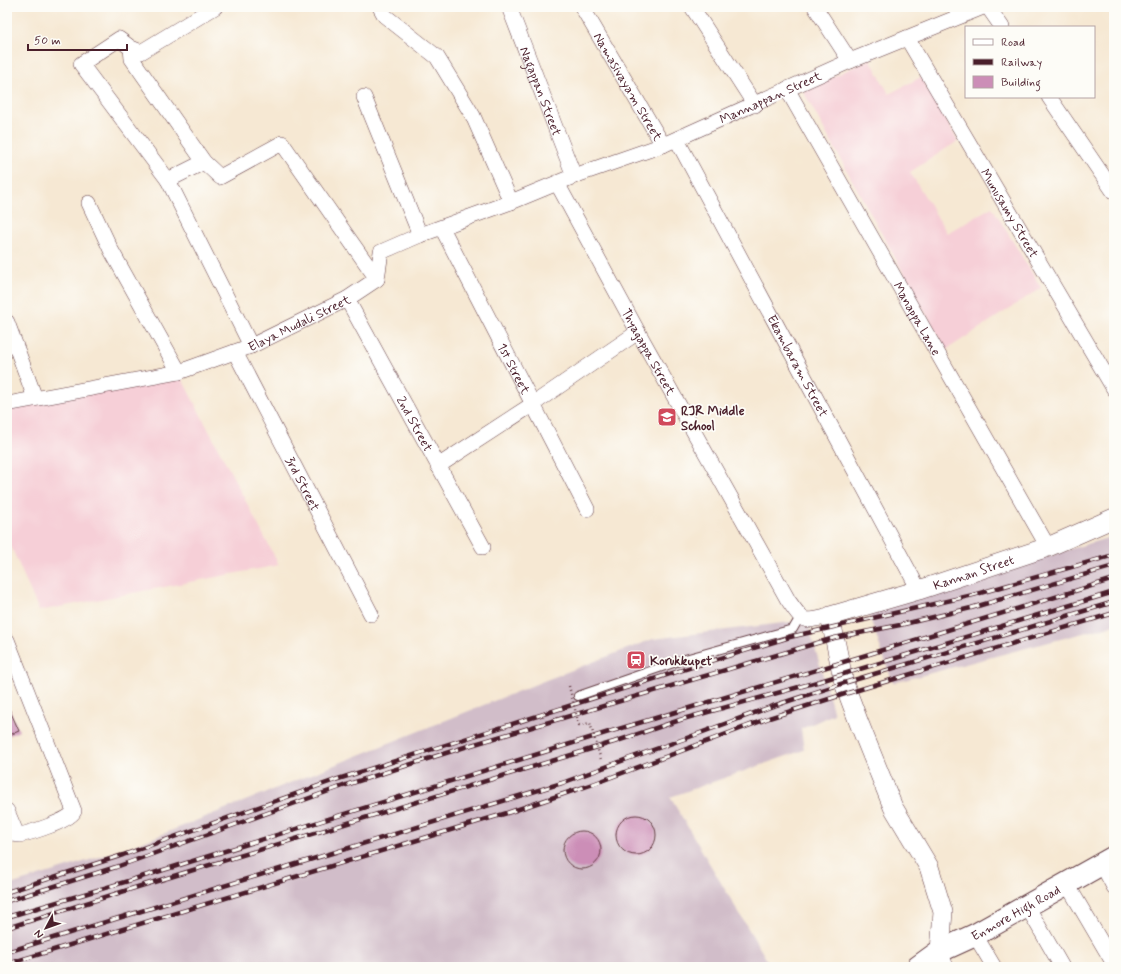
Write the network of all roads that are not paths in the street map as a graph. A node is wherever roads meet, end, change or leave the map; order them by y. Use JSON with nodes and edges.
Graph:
{"nodes":[{"id":1,"x":380,"y":7,"type":"edge"},
{"id":2,"x":509,"y":7,"type":"edge"},
{"id":3,"x":582,"y":7,"type":"edge"},
{"id":4,"x":692,"y":7,"type":"edge"},
{"id":5,"x":815,"y":7,"type":"edge"},
{"id":6,"x":983,"y":7,"type":"edge"},
{"id":7,"x":988,"y":7,"type":"edge"},
{"id":8,"x":212,"y":8,"type":"edge"},
{"id":9,"x":952,"y":13,"type":"edge"},
{"id":10,"x":1001,"y":26,"type":"edge"},
{"id":11,"x":907,"y":38,"type":"junction"},
{"id":12,"x":131,"y":48,"type":"junction"},
{"id":13,"x":850,"y":61,"type":"junction"},
{"id":14,"x":788,"y":89,"type":"junction"},
{"id":15,"x":364,"y":97,"type":"dead end"},
{"id":16,"x":1051,"y":98,"type":"edge"},
{"id":17,"x":755,"y":105,"type":"junction"},
{"id":18,"x":670,"y":143,"type":"junction"},
{"id":19,"x":204,"y":162,"type":"junction"},
{"id":20,"x":574,"y":176,"type":"junction"},
{"id":21,"x":168,"y":180,"type":"junction"},
{"id":22,"x":556,"y":183,"type":"junction"},
{"id":23,"x":1114,"y":192,"type":"edge"},
{"id":24,"x":511,"y":202,"type":"junction"},
{"id":25,"x":89,"y":203,"type":"dead end"},
{"id":26,"x":442,"y":228,"type":"junction"},
{"id":27,"x":420,"y":235,"type":"junction"},
{"id":28,"x":377,"y":279,"type":"junction"},
{"id":29,"x":347,"y":299,"type":"junction"},
{"id":30,"x":7,"y":322,"type":"edge"},
{"id":31,"x":638,"y":332,"type":"junction"},
{"id":32,"x":251,"y":346,"type":"junction"},
{"id":33,"x":236,"y":352,"type":"junction"},
{"id":34,"x":179,"y":372,"type":"junction"},
{"id":35,"x":1114,"y":389,"type":"edge"},
{"id":36,"x":35,"y":398,"type":"junction"},
{"id":37,"x":7,"y":404,"type":"edge"},
{"id":38,"x":533,"y":404,"type":"junction"},
{"id":39,"x":438,"y":466,"type":"junction"},
{"id":40,"x":586,"y":509,"type":"dead end"},
{"id":41,"x":1114,"y":518,"type":"edge"},
{"id":42,"x":483,"y":547,"type":"dead end"},
{"id":43,"x":1048,"y":547,"type":"junction"},
{"id":44,"x":919,"y":590,"type":"junction"},
{"id":45,"x":371,"y":614,"type":"dead end"},
{"id":46,"x":830,"y":616,"type":"junction"},
{"id":47,"x":800,"y":617,"type":"junction"},
{"id":48,"x":7,"y":640,"type":"edge"},
{"id":49,"x":578,"y":696,"type":"dead end"},
{"id":50,"x":7,"y":811,"type":"edge"},
{"id":51,"x":1108,"y":861,"type":"edge"},
{"id":52,"x":1067,"y":884,"type":"junction"},
{"id":53,"x":1114,"y":887,"type":"edge"},
{"id":54,"x":1028,"y":906,"type":"junction"},
{"id":55,"x":975,"y":935,"type":"junction"},
{"id":56,"x":943,"y":959,"type":"edge"},
{"id":57,"x":1114,"y":964,"type":"edge"},
{"id":58,"x":918,"y":967,"type":"edge"},
{"id":59,"x":994,"y":967,"type":"edge"},
{"id":60,"x":1062,"y":967,"type":"edge"}],
"edges":[{"from":1,"to":24,"type":"street"},
{"from":2,"to":20,"type":"street","name":"Nagappan Street"},
{"from":3,"to":18,"type":"street","name":"Namasivayam Street"},
{"from":4,"to":17,"type":"street"},
{"from":5,"to":13,"type":"street"},
{"from":6,"to":9,"type":"street","name":"Mannappan Street"},
{"from":7,"to":10,"type":"street"},
{"from":8,"to":12,"type":"street"},
{"from":9,"to":11,"type":"street","name":"Mannappan Street"},
{"from":11,"to":13,"type":"street","name":"Mannappan Street"},
{"from":11,"to":35,"type":"street","name":"Munusamy Street"},
{"from":12,"to":19,"type":"street"},
{"from":12,"to":21,"type":"street"},
{"from":13,"to":14,"type":"street","name":"Mannappan Street"},
{"from":14,"to":17,"type":"street","name":"Mannappan Street"},
{"from":14,"to":43,"type":"street","name":"Manappa Lane"},
{"from":15,"to":27,"type":"street"},
{"from":16,"to":23,"type":"street"},
{"from":17,"to":18,"type":"street","name":"Mannappan Street"},
{"from":18,"to":20,"type":"street","name":"Mannappan Street"},
{"from":18,"to":44,"type":"street","name":"Ekambaram Street"},
{"from":19,"to":21,"type":"street"},
{"from":19,"to":28,"type":"street"},
{"from":20,"to":22,"type":"street","name":"Mannappan Street"},
{"from":21,"to":32,"type":"street"},
{"from":22,"to":24,"type":"street"},
{"from":22,"to":31,"type":"street","name":"Thyagappa Street"},
{"from":24,"to":26,"type":"street"},
{"from":25,"to":34,"type":"street"},
{"from":26,"to":27,"type":"street"},
{"from":26,"to":38,"type":"street","name":"1st Street"},
{"from":27,"to":28,"type":"street"},
{"from":28,"to":29,"type":"street","name":"Elaya Mudali Street"},
{"from":29,"to":32,"type":"street","name":"Elaya Mudali Street"},
{"from":29,"to":39,"type":"street","name":"2nd Street"},
{"from":30,"to":36,"type":"street"},
{"from":31,"to":38,"type":"street"},
{"from":31,"to":47,"type":"street","name":"Thyagappa Street"},
{"from":32,"to":33,"type":"street","name":"Elaya Mudali Street"},
{"from":33,"to":34,"type":"street","name":"Elaya Mudali Street"},
{"from":33,"to":45,"type":"street","name":"3rd Street"},
{"from":34,"to":36,"type":"street","name":"Elaya Mudali Street"},
{"from":36,"to":37,"type":"street","name":"Elaya Mudali Street"},
{"from":38,"to":39,"type":"street"},
{"from":38,"to":40,"type":"street","name":"1st Street"},
{"from":39,"to":42,"type":"street","name":"2nd Street"},
{"from":41,"to":43,"type":"street","name":"Kannan Street"},
{"from":43,"to":44,"type":"street","name":"Kannan Street"},
{"from":44,"to":46,"type":"street","name":"Kannan Street"},
{"from":46,"to":47,"type":"street"},
{"from":46,"to":56,"type":"street"},
{"from":47,"to":49,"type":"lane"},
{"from":48,"to":50,"type":"street"},
{"from":51,"to":52,"type":"main road","name":"Enmore High Road"},
{"from":51,"to":53,"type":"street"},
{"from":52,"to":54,"type":"main road","name":"Enmore High Road"},
{"from":52,"to":57,"type":"street"},
{"from":54,"to":55,"type":"main road","name":"Enmore High Road"},
{"from":54,"to":60,"type":"street"},
{"from":55,"to":56,"type":"main road","name":"Enmore High Road"},
{"from":55,"to":59,"type":"street"},
{"from":56,"to":58,"type":"main road","name":"Enmore High Road"}]}
